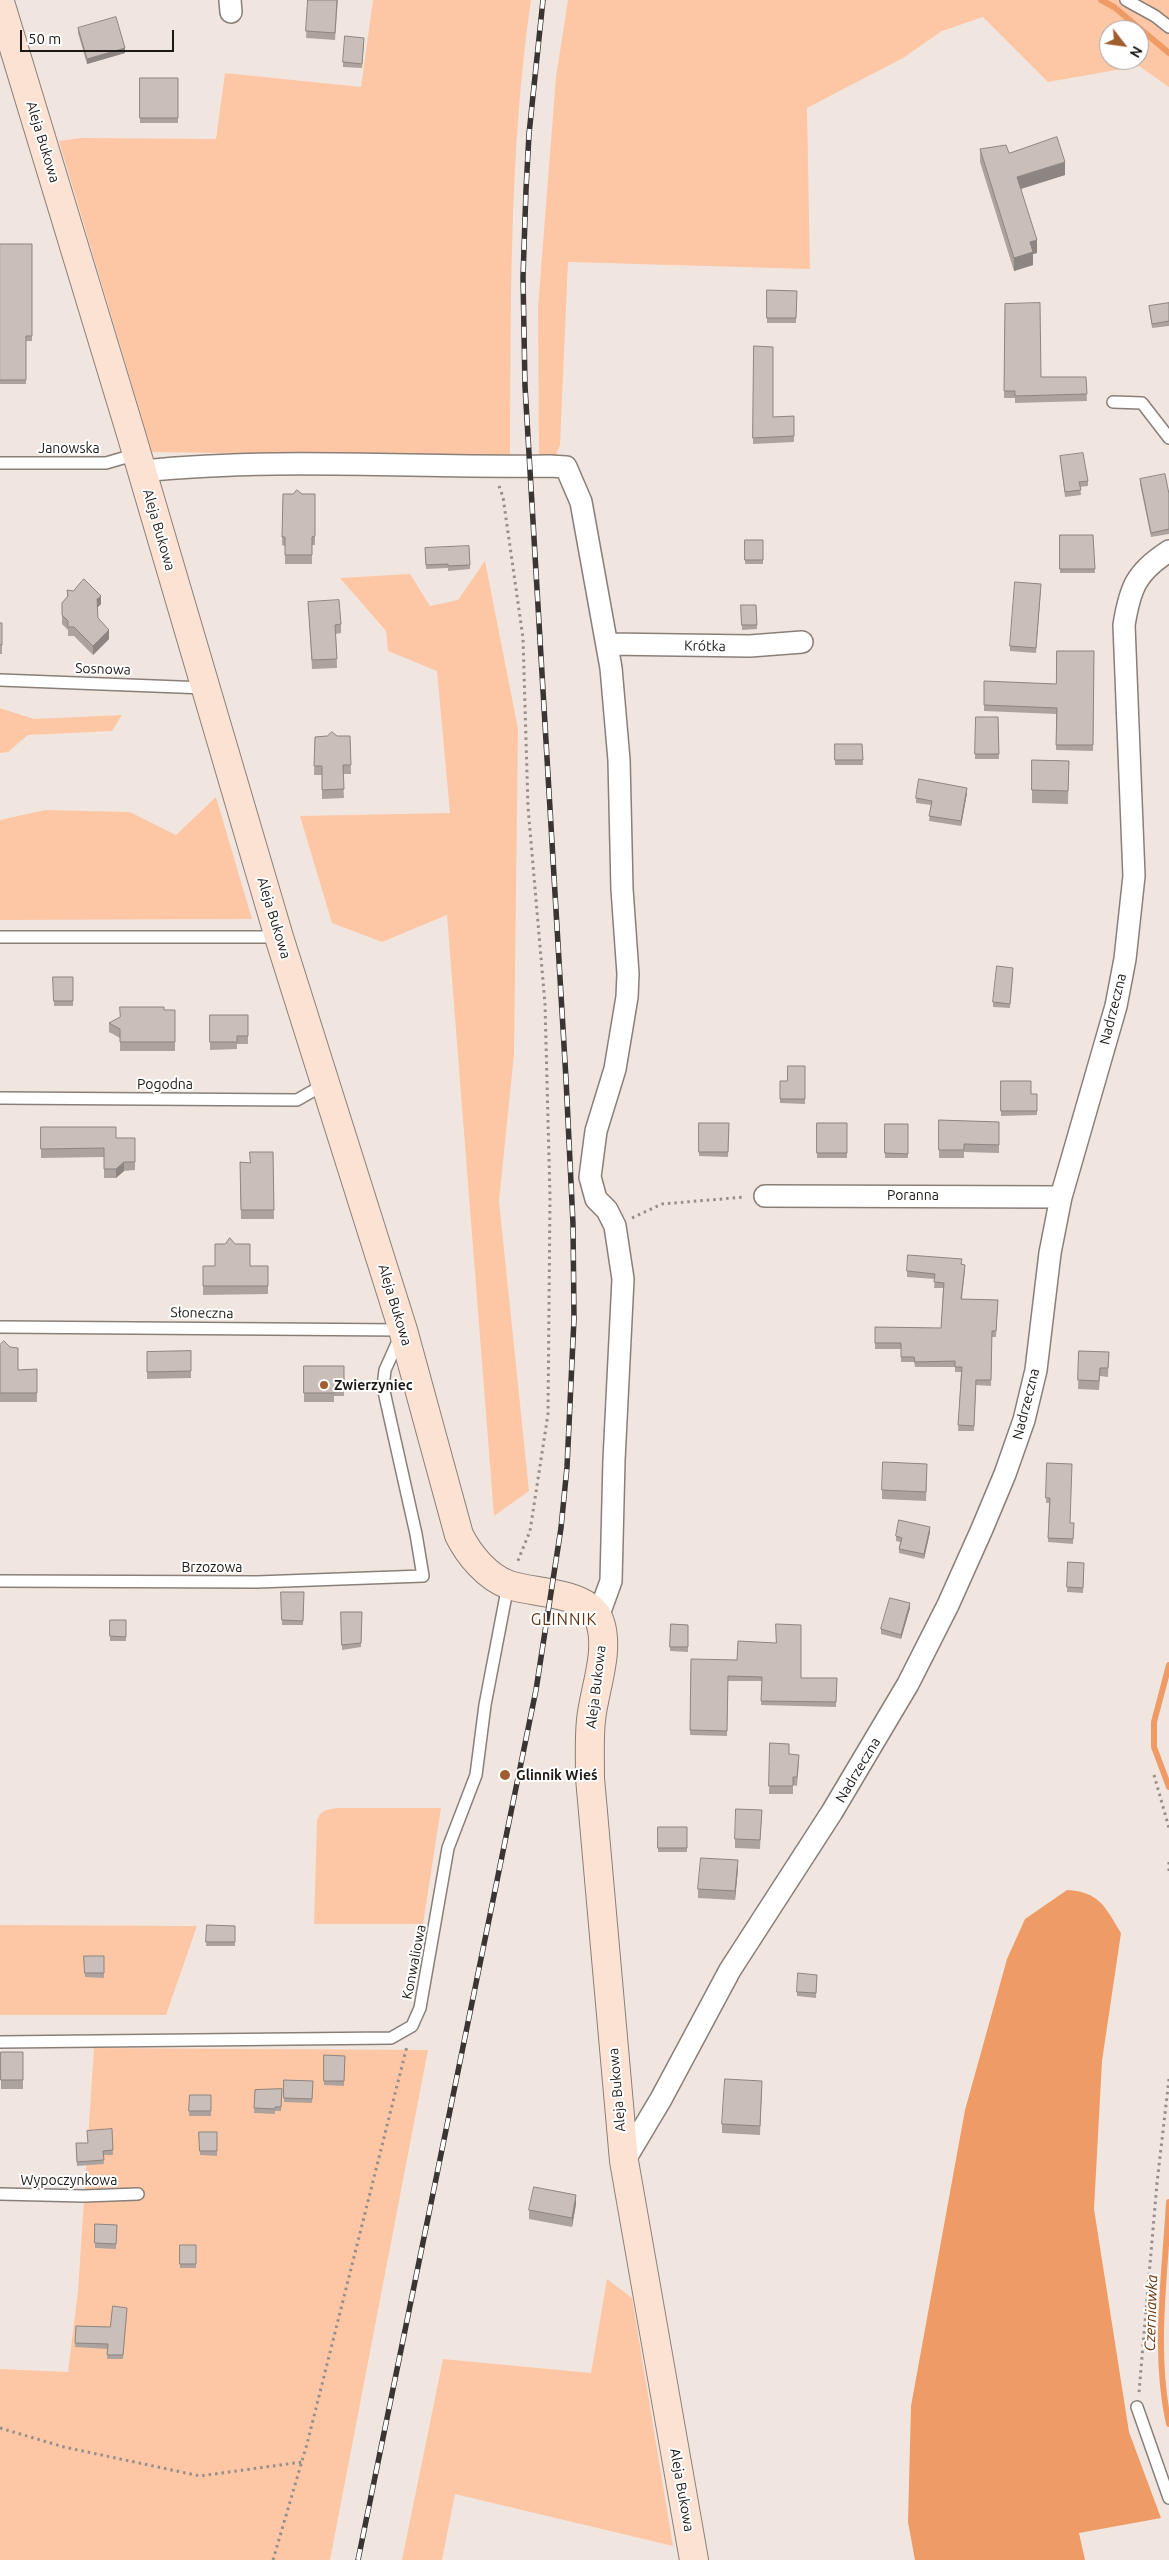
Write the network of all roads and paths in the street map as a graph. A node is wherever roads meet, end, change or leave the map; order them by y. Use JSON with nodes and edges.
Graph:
{"nodes":[{"id":1,"x":1126,"y":0,"type":"edge"},
{"id":2,"x":0,"y":2,"type":"edge"},
{"id":3,"x":1169,"y":27,"type":"edge"},
{"id":4,"x":6,"y":39,"type":"edge"},
{"id":5,"x":1113,"y":402,"type":"dead end"},
{"id":6,"x":1169,"y":438,"type":"edge"},
{"id":7,"x":139,"y":462,"type":"junction"},
{"id":8,"x":0,"y":463,"type":"edge"},
{"id":9,"x":492,"y":466,"type":"junction"},
{"id":10,"x":1169,"y":551,"type":"edge"},
{"id":11,"x":802,"y":642,"type":"dead end"},
{"id":12,"x":608,"y":644,"type":"junction"},
{"id":13,"x":0,"y":680,"type":"edge"},
{"id":14,"x":205,"y":688,"type":"junction"},
{"id":15,"x":0,"y":937,"type":"edge"},
{"id":16,"x":279,"y":937,"type":"junction"},
{"id":17,"x":325,"y":1084,"type":"junction"},
{"id":18,"x":0,"y":1098,"type":"edge"},
{"id":19,"x":765,"y":1196,"type":"joint"},
{"id":20,"x":1061,"y":1197,"type":"junction"},
{"id":21,"x":615,"y":1226,"type":"junction"},
{"id":22,"x":0,"y":1326,"type":"edge"},
{"id":23,"x":403,"y":1330,"type":"junction"},
{"id":24,"x":0,"y":1581,"type":"edge"},
{"id":25,"x":508,"y":1585,"type":"junction"},
{"id":26,"x":598,"y":1617,"type":"junction"},
{"id":27,"x":1154,"y":1775,"type":"dead end"},
{"id":28,"x":1169,"y":1828,"type":"edge"},
{"id":29,"x":1169,"y":1862,"type":"edge"},
{"id":30,"x":1169,"y":1873,"type":"edge"},
{"id":31,"x":412,"y":2026,"type":"junction"},
{"id":32,"x":0,"y":2042,"type":"edge"},
{"id":33,"x":1169,"y":2079,"type":"edge"},
{"id":34,"x":624,"y":2161,"type":"junction"},
{"id":35,"x":0,"y":2194,"type":"edge"},
{"id":36,"x":138,"y":2194,"type":"dead end"},
{"id":37,"x":1137,"y":2408,"type":"joint"},
{"id":38,"x":0,"y":2428,"type":"edge"},
{"id":39,"x":302,"y":2462,"type":"junction"},
{"id":40,"x":1169,"y":2498,"type":"edge"},
{"id":41,"x":273,"y":2560,"type":"edge"},
{"id":42,"x":694,"y":2560,"type":"edge"}],
"edges":[{"from":1,"to":3,"type":"lane"},
{"from":2,"to":4,"type":"street","name":"Aleja Bukowa"},
{"from":4,"to":7,"type":"street","name":"Aleja Bukowa"},
{"from":5,"to":6,"type":"lane"},
{"from":7,"to":8,"type":"lane","name":"Janowska"},
{"from":7,"to":9,"type":"street"},
{"from":7,"to":14,"type":"street","name":"Aleja Bukowa"},
{"from":9,"to":12,"type":"street"},
{"from":9,"to":25,"type":"path"},
{"from":10,"to":20,"type":"street","name":"Nadrzeczna"},
{"from":11,"to":12,"type":"street","name":"Krótka"},
{"from":12,"to":21,"type":"street"},
{"from":13,"to":14,"type":"lane","name":"Sosnowa"},
{"from":14,"to":16,"type":"street","name":"Aleja Bukowa"},
{"from":15,"to":16,"type":"lane"},
{"from":16,"to":17,"type":"street","name":"Aleja Bukowa"},
{"from":17,"to":18,"type":"lane","name":"Pogodna"},
{"from":17,"to":23,"type":"street","name":"Aleja Bukowa"},
{"from":19,"to":20,"type":"street","name":"Poranna"},
{"from":19,"to":21,"type":"path"},
{"from":20,"to":34,"type":"street","name":"Nadrzeczna"},
{"from":21,"to":26,"type":"street"},
{"from":22,"to":23,"type":"lane","name":"Słoneczna"},
{"from":23,"to":24,"type":"lane","name":"Brzozowa"},
{"from":23,"to":25,"type":"street","name":"Aleja Bukowa"},
{"from":25,"to":26,"type":"street","name":"Aleja Bukowa"},
{"from":25,"to":31,"type":"lane","name":"Konwaliowa"},
{"from":26,"to":34,"type":"street","name":"Aleja Bukowa"},
{"from":27,"to":28,"type":"path"},
{"from":29,"to":30,"type":"path"},
{"from":31,"to":32,"type":"lane"},
{"from":31,"to":39,"type":"path"},
{"from":33,"to":37,"type":"path"},
{"from":34,"to":42,"type":"street","name":"Aleja Bukowa"},
{"from":35,"to":36,"type":"lane","name":"Wypoczynkowa"},
{"from":37,"to":40,"type":"lane"},
{"from":38,"to":39,"type":"path"},
{"from":39,"to":41,"type":"path"}]}
